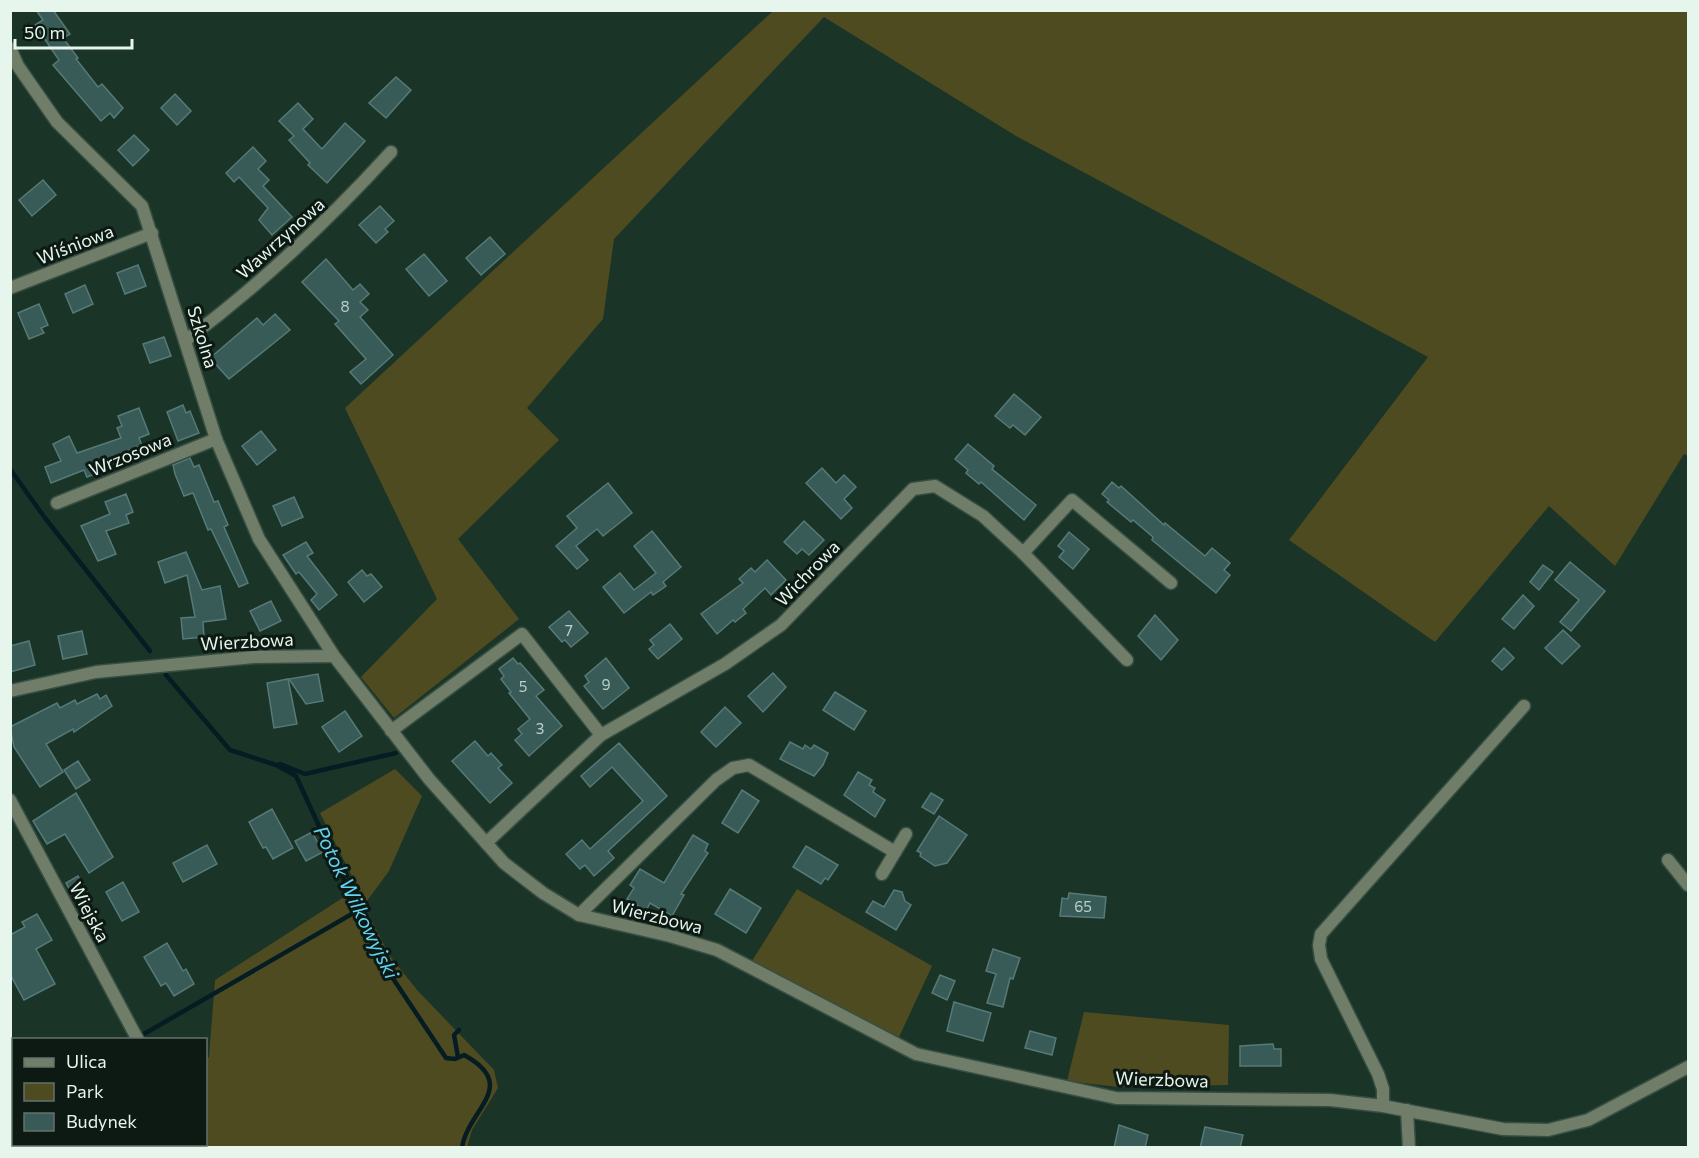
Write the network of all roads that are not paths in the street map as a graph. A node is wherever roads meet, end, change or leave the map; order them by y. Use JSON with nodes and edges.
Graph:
{"nodes":[{"id":1,"x":10,"y":48,"type":"edge"},
{"id":2,"x":391,"y":152,"type":"dead end"},
{"id":3,"x":152,"y":233,"type":"junction"},
{"id":4,"x":10,"y":288,"type":"edge"},
{"id":5,"x":185,"y":341,"type":"junction"},
{"id":6,"x":216,"y":439,"type":"junction"},
{"id":7,"x":57,"y":503,"type":"dead end"},
{"id":8,"x":1023,"y":553,"type":"junction"},
{"id":9,"x":1171,"y":584,"type":"dead end"},
{"id":10,"x":334,"y":656,"type":"junction"},
{"id":11,"x":1127,"y":660,"type":"dead end"},
{"id":12,"x":10,"y":691,"type":"edge"},
{"id":13,"x":1524,"y":706,"type":"dead end"},
{"id":14,"x":391,"y":731,"type":"junction"},
{"id":15,"x":601,"y":735,"type":"junction"},
{"id":16,"x":10,"y":800,"type":"edge"},
{"id":17,"x":906,"y":834,"type":"dead end"},
{"id":18,"x":486,"y":843,"type":"junction"},
{"id":19,"x":895,"y":852,"type":"junction"},
{"id":20,"x":1668,"y":860,"type":"dead end"},
{"id":21,"x":882,"y":874,"type":"dead end"},
{"id":22,"x":1689,"y":885,"type":"edge"},
{"id":23,"x":579,"y":915,"type":"junction"},
{"id":24,"x":137,"y":1038,"type":"edge"},
{"id":25,"x":1689,"y":1066,"type":"edge"},
{"id":26,"x":1383,"y":1106,"type":"junction"},
{"id":27,"x":1407,"y":1110,"type":"junction"},
{"id":28,"x":1409,"y":1148,"type":"edge"}],
"edges":[{"from":1,"to":3,"type":"street","name":"Szkolna"},
{"from":2,"to":5,"type":"street","name":"Wawrzynowa"},
{"from":3,"to":4,"type":"street","name":"Wiśniowa"},
{"from":3,"to":5,"type":"street","name":"Szkolna"},
{"from":5,"to":6,"type":"street","name":"Szkolna"},
{"from":6,"to":7,"type":"street","name":"Wrzosowa"},
{"from":6,"to":10,"type":"street","name":"Szkolna"},
{"from":8,"to":9,"type":"street"},
{"from":8,"to":11,"type":"street","name":"Wichrowa"},
{"from":8,"to":15,"type":"street","name":"Wichrowa"},
{"from":10,"to":12,"type":"street","name":"Wierzbowa"},
{"from":10,"to":14,"type":"street","name":"Wierzbowa"},
{"from":13,"to":26,"type":"street"},
{"from":14,"to":15,"type":"street"},
{"from":14,"to":18,"type":"street","name":"Wierzbowa"},
{"from":15,"to":18,"type":"street","name":"Wichrowa"},
{"from":16,"to":24,"type":"street","name":"Wiejska"},
{"from":17,"to":19,"type":"street"},
{"from":18,"to":23,"type":"street","name":"Wierzbowa"},
{"from":19,"to":21,"type":"street"},
{"from":19,"to":23,"type":"street"},
{"from":20,"to":22,"type":"street"},
{"from":23,"to":26,"type":"street","name":"Wierzbowa"},
{"from":25,"to":27,"type":"street","name":"Wierzbowa"},
{"from":26,"to":27,"type":"street","name":"Wierzbowa"},
{"from":27,"to":28,"type":"street"}]}
